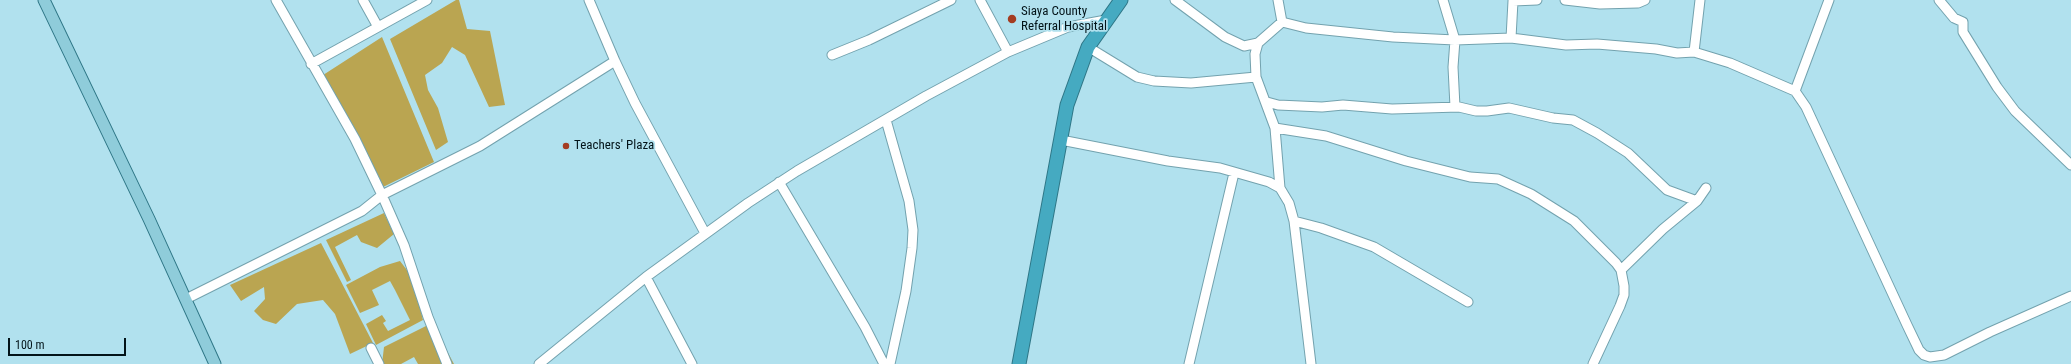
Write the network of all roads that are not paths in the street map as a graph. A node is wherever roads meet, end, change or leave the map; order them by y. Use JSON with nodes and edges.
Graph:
{"nodes":[{"id":1,"x":44,"y":0,"type":"edge"},
{"id":2,"x":276,"y":0,"type":"edge"},
{"id":3,"x":363,"y":0,"type":"edge"},
{"id":4,"x":427,"y":0,"type":"edge"},
{"id":5,"x":589,"y":0,"type":"edge"},
{"id":6,"x":951,"y":0,"type":"edge"},
{"id":7,"x":980,"y":0,"type":"edge"},
{"id":8,"x":1121,"y":0,"type":"edge"},
{"id":9,"x":1175,"y":0,"type":"edge"},
{"id":10,"x":1278,"y":0,"type":"edge"},
{"id":11,"x":1443,"y":0,"type":"edge"},
{"id":12,"x":1537,"y":0,"type":"edge"},
{"id":13,"x":1565,"y":0,"type":"edge"},
{"id":14,"x":1645,"y":0,"type":"edge"},
{"id":15,"x":1700,"y":0,"type":"edge"},
{"id":16,"x":1829,"y":0,"type":"edge"},
{"id":17,"x":1939,"y":0,"type":"edge"},
{"id":18,"x":1106,"y":20,"type":"junction"},
{"id":19,"x":1282,"y":22,"type":"junction"},
{"id":20,"x":378,"y":27,"type":"junction"},
{"id":21,"x":1511,"y":38,"type":"junction"},
{"id":22,"x":1455,"y":40,"type":"junction"},
{"id":23,"x":1258,"y":43,"type":"junction"},
{"id":24,"x":1088,"y":47,"type":"junction"},
{"id":25,"x":1008,"y":52,"type":"junction"},
{"id":26,"x":1694,"y":52,"type":"junction"},
{"id":27,"x":832,"y":55,"type":"dead end"},
{"id":28,"x":615,"y":61,"type":"junction"},
{"id":29,"x":311,"y":64,"type":"junction"},
{"id":30,"x":1256,"y":76,"type":"junction"},
{"id":31,"x":1795,"y":91,"type":"junction"},
{"id":32,"x":1267,"y":102,"type":"junction"},
{"id":33,"x":1455,"y":107,"type":"junction"},
{"id":34,"x":886,"y":120,"type":"junction"},
{"id":35,"x":1275,"y":128,"type":"junction"},
{"id":36,"x":1061,"y":140,"type":"junction"},
{"id":37,"x":2071,"y":165,"type":"edge"},
{"id":38,"x":1234,"y":174,"type":"junction"},
{"id":39,"x":780,"y":182,"type":"junction"},
{"id":40,"x":1280,"y":188,"type":"junction"},
{"id":41,"x":1706,"y":188,"type":"dead end"},
{"id":42,"x":382,"y":194,"type":"junction"},
{"id":43,"x":1697,"y":201,"type":"junction"},
{"id":44,"x":1294,"y":221,"type":"junction"},
{"id":45,"x":705,"y":233,"type":"junction"},
{"id":46,"x":1621,"y":270,"type":"junction"},
{"id":47,"x":646,"y":277,"type":"junction"},
{"id":48,"x":2071,"y":296,"type":"edge"},
{"id":49,"x":186,"y":299,"type":"junction"},
{"id":50,"x":1468,"y":302,"type":"dead end"},
{"id":51,"x":371,"y":348,"type":"dead end"},
{"id":52,"x":215,"y":364,"type":"edge"},
{"id":53,"x":379,"y":364,"type":"edge"},
{"id":54,"x":447,"y":364,"type":"edge"},
{"id":55,"x":539,"y":364,"type":"edge"},
{"id":56,"x":692,"y":364,"type":"edge"},
{"id":57,"x":884,"y":364,"type":"edge"},
{"id":58,"x":890,"y":364,"type":"edge"},
{"id":59,"x":1019,"y":364,"type":"edge"},
{"id":60,"x":1189,"y":364,"type":"edge"},
{"id":61,"x":1311,"y":364,"type":"edge"},
{"id":62,"x":1593,"y":364,"type":"edge"}],
"edges":[{"from":1,"to":49,"type":"main road"},
{"from":2,"to":29,"type":"street"},
{"from":3,"to":20,"type":"street"},
{"from":4,"to":20,"type":"street"},
{"from":5,"to":28,"type":"street"},
{"from":6,"to":27,"type":"street"},
{"from":7,"to":25,"type":"street"},
{"from":8,"to":18,"type":"highway"},
{"from":9,"to":23,"type":"street"},
{"from":10,"to":19,"type":"street"},
{"from":11,"to":22,"type":"street"},
{"from":12,"to":21,"type":"street"},
{"from":13,"to":14,"type":"street"},
{"from":15,"to":26,"type":"street"},
{"from":16,"to":31,"type":"street"},
{"from":17,"to":37,"type":"street"},
{"from":18,"to":24,"type":"highway"},
{"from":18,"to":25,"type":"street"},
{"from":19,"to":22,"type":"street"},
{"from":19,"to":23,"type":"street"},
{"from":20,"to":29,"type":"street"},
{"from":21,"to":22,"type":"street"},
{"from":21,"to":26,"type":"street"},
{"from":22,"to":33,"type":"street"},
{"from":23,"to":30,"type":"street"},
{"from":24,"to":30,"type":"street"},
{"from":24,"to":36,"type":"highway"},
{"from":25,"to":34,"type":"street"},
{"from":26,"to":31,"type":"street"},
{"from":28,"to":42,"type":"street"},
{"from":28,"to":45,"type":"street"},
{"from":29,"to":42,"type":"street"},
{"from":30,"to":32,"type":"street"},
{"from":31,"to":48,"type":"street"},
{"from":32,"to":33,"type":"street"},
{"from":32,"to":35,"type":"street"},
{"from":33,"to":43,"type":"street"},
{"from":34,"to":39,"type":"street"},
{"from":34,"to":58,"type":"street"},
{"from":35,"to":40,"type":"street"},
{"from":35,"to":46,"type":"street"},
{"from":36,"to":38,"type":"street"},
{"from":36,"to":59,"type":"highway"},
{"from":38,"to":40,"type":"street"},
{"from":38,"to":60,"type":"street"},
{"from":39,"to":45,"type":"street"},
{"from":39,"to":57,"type":"street"},
{"from":40,"to":44,"type":"street"},
{"from":41,"to":43,"type":"street"},
{"from":42,"to":49,"type":"street"},
{"from":42,"to":54,"type":"street"},
{"from":43,"to":46,"type":"street"},
{"from":44,"to":50,"type":"street"},
{"from":44,"to":61,"type":"street"},
{"from":45,"to":47,"type":"street"},
{"from":46,"to":62,"type":"street"},
{"from":47,"to":55,"type":"street"},
{"from":47,"to":56,"type":"street"},
{"from":49,"to":52,"type":"main road"},
{"from":51,"to":53,"type":"street"}]}
